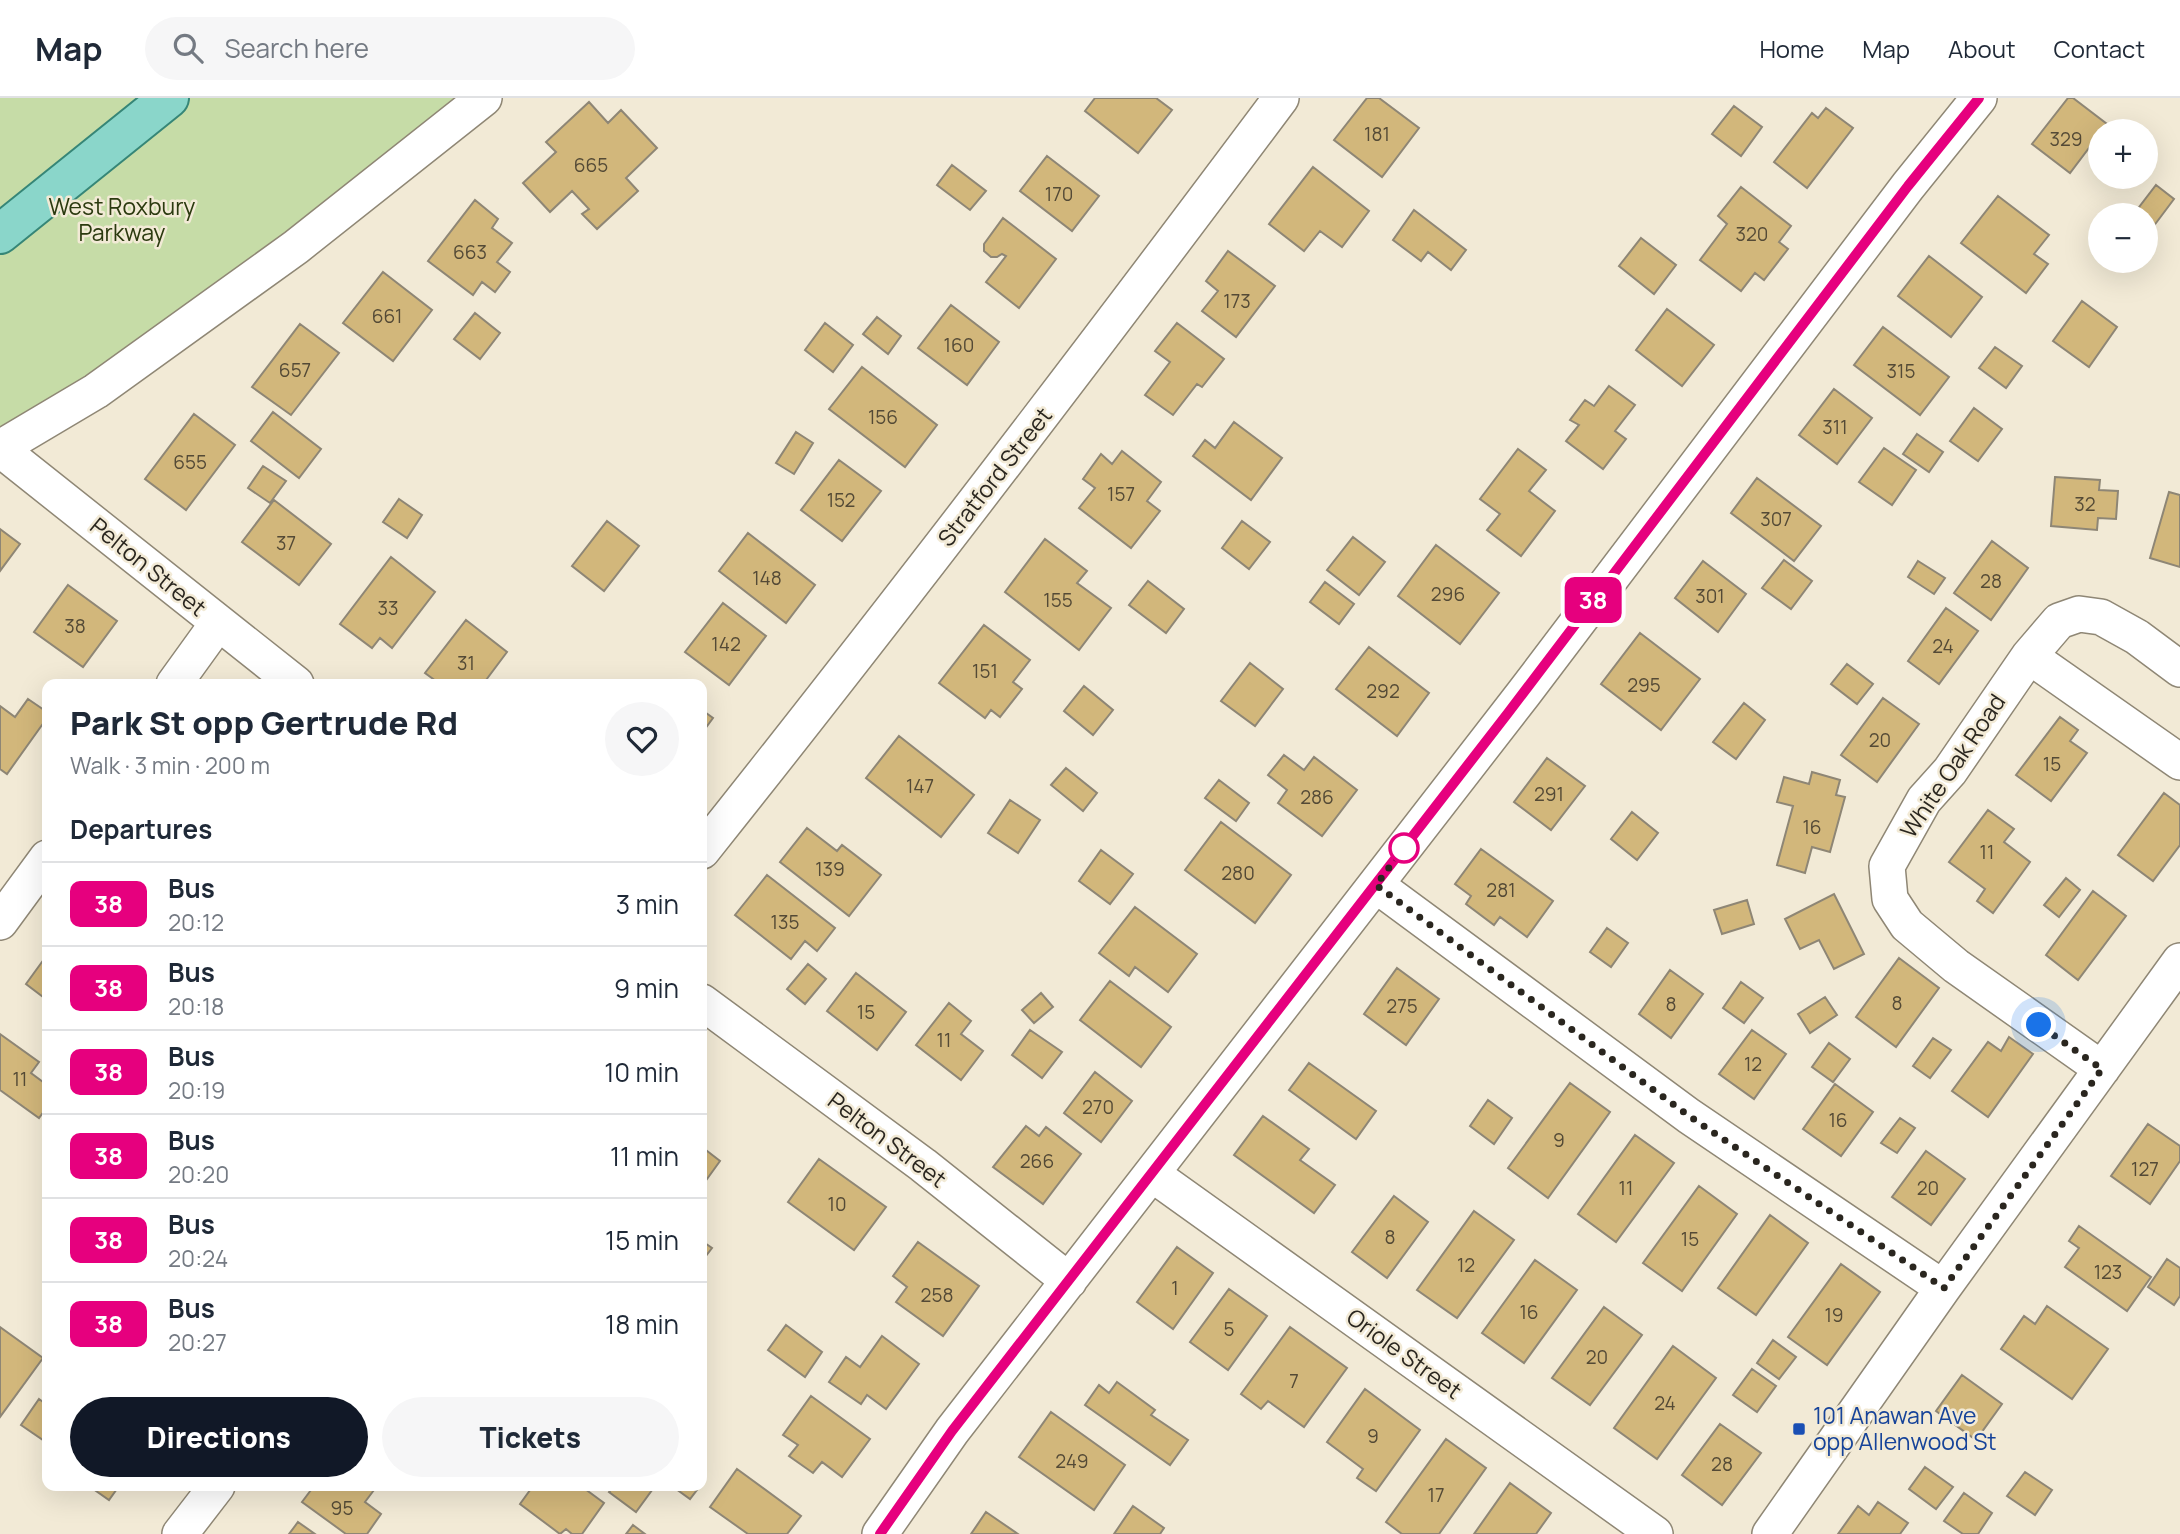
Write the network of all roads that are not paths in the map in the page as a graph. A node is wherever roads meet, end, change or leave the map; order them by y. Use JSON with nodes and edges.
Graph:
{"nodes":[{"id":1,"x":169,"y":98,"type":"edge"},
{"id":2,"x":484,"y":98,"type":"edge"},
{"id":3,"x":1281,"y":98,"type":"edge"},
{"id":4,"x":1979,"y":98,"type":"edge"},
{"id":5,"x":0,"y":234,"type":"edge"},
{"id":6,"x":0,"y":449,"type":"edge"},
{"id":7,"x":218,"y":623,"type":"junction"},
{"id":8,"x":2029,"y":656,"type":"junction"},
{"id":9,"x":2180,"y":669,"type":"edge"},
{"id":10,"x":178,"y":679,"type":"edge"},
{"id":11,"x":290,"y":679,"type":"edge"},
{"id":12,"x":2180,"y":762,"type":"edge"},
{"id":13,"x":707,"y":845,"type":"edge"},
{"id":14,"x":42,"y":865,"type":"edge"},
{"id":15,"x":1376,"y":885,"type":"junction"},
{"id":16,"x":0,"y":922,"type":"edge"},
{"id":17,"x":2180,"y":961,"type":"edge"},
{"id":18,"x":707,"y":1006,"type":"edge"},
{"id":19,"x":2102,"y":1069,"type":"junction"},
{"id":20,"x":1152,"y":1174,"type":"junction"},
{"id":21,"x":1069,"y":1281,"type":"junction"},
{"id":22,"x":1944,"y":1288,"type":"junction"},
{"id":23,"x":213,"y":1491,"type":"edge"},
{"id":24,"x":180,"y":1534,"type":"edge"},
{"id":25,"x":880,"y":1534,"type":"edge"},
{"id":26,"x":1655,"y":1534,"type":"edge"},
{"id":27,"x":1770,"y":1534,"type":"edge"}],
"edges":[{"from":1,"to":5,"type":"main road"},
{"from":2,"to":6,"type":"street"},
{"from":3,"to":13,"type":"street","name":"Stratford Street"},
{"from":4,"to":15,"type":"street"},
{"from":6,"to":7,"type":"street","name":"Pelton Street"},
{"from":7,"to":10,"type":"street"},
{"from":7,"to":11,"type":"street","name":"Pelton Street"},
{"from":8,"to":9,"type":"street","name":"White Oak Road"},
{"from":8,"to":12,"type":"street"},
{"from":8,"to":19,"type":"street","name":"White Oak Road"},
{"from":14,"to":16,"type":"street"},
{"from":15,"to":20,"type":"street"},
{"from":15,"to":22,"type":"street"},
{"from":17,"to":19,"type":"street"},
{"from":18,"to":21,"type":"street","name":"Pelton Street"},
{"from":19,"to":22,"type":"street"},
{"from":20,"to":21,"type":"street"},
{"from":20,"to":26,"type":"street","name":"Oriole Street"},
{"from":21,"to":25,"type":"street"},
{"from":22,"to":27,"type":"street"},
{"from":23,"to":24,"type":"street"}]}
